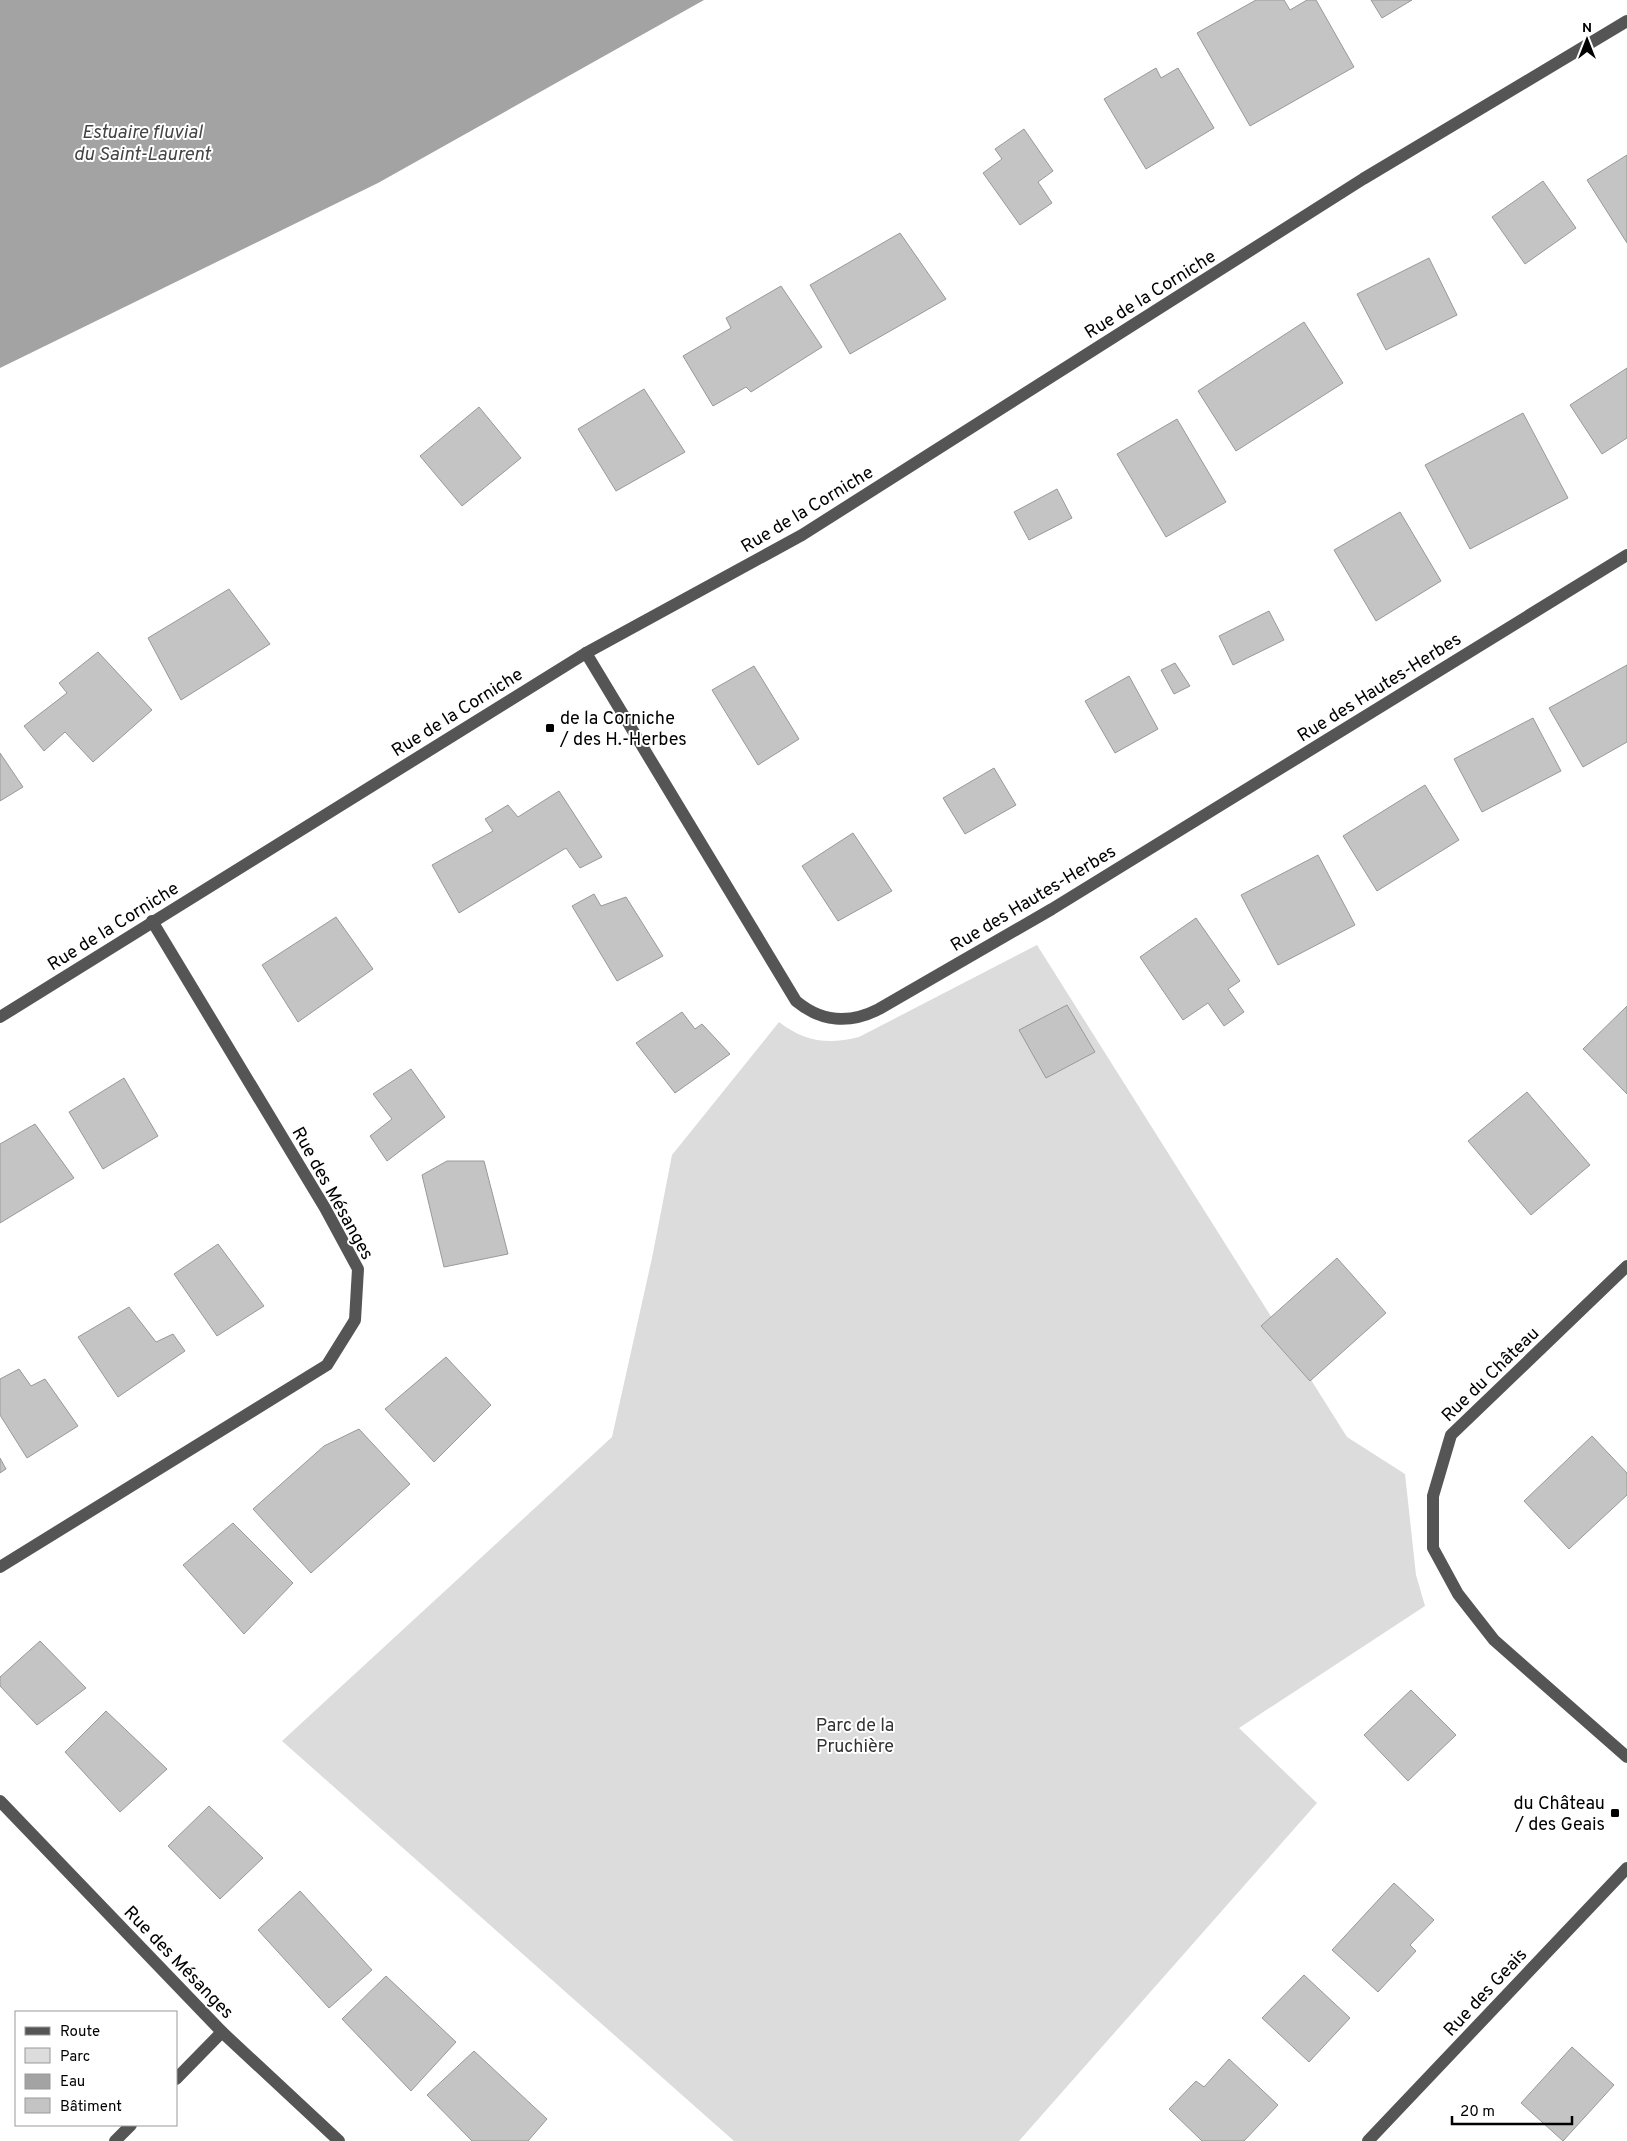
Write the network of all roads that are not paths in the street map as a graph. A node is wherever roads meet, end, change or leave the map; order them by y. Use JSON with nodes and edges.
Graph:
{"nodes":[{"id":1,"x":1627,"y":21,"type":"edge"},
{"id":2,"x":1627,"y":555,"type":"edge"},
{"id":3,"x":586,"y":653,"type":"junction"},
{"id":4,"x":152,"y":922,"type":"junction"},
{"id":5,"x":0,"y":1018,"type":"edge"},
{"id":6,"x":1627,"y":1266,"type":"edge"},
{"id":7,"x":0,"y":1567,"type":"edge"},
{"id":8,"x":1627,"y":1757,"type":"edge"},
{"id":9,"x":0,"y":1801,"type":"edge"},
{"id":10,"x":1627,"y":1868,"type":"edge"},
{"id":11,"x":222,"y":2032,"type":"junction"},
{"id":12,"x":178,"y":2077,"type":"edge"},
{"id":13,"x":130,"y":2126,"type":"edge"},
{"id":14,"x":115,"y":2141,"type":"edge"},
{"id":15,"x":339,"y":2141,"type":"edge"},
{"id":16,"x":1368,"y":2141,"type":"edge"}],
"edges":[{"from":1,"to":3,"type":"street","name":"Rue de la Corniche"},
{"from":2,"to":3,"type":"street","name":"Rue des Hautes-Herbes"},
{"from":3,"to":4,"type":"street","name":"Rue de la Corniche"},
{"from":4,"to":5,"type":"street","name":"Rue de la Corniche"},
{"from":4,"to":7,"type":"street","name":"Rue des Mésanges"},
{"from":6,"to":8,"type":"street","name":"Rue du Château"},
{"from":9,"to":11,"type":"street","name":"Rue des Mésanges"},
{"from":10,"to":16,"type":"street","name":"Rue des Geais"},
{"from":11,"to":12,"type":"street"},
{"from":11,"to":15,"type":"street","name":"Rue des Mésanges"},
{"from":13,"to":14,"type":"street"}]}
